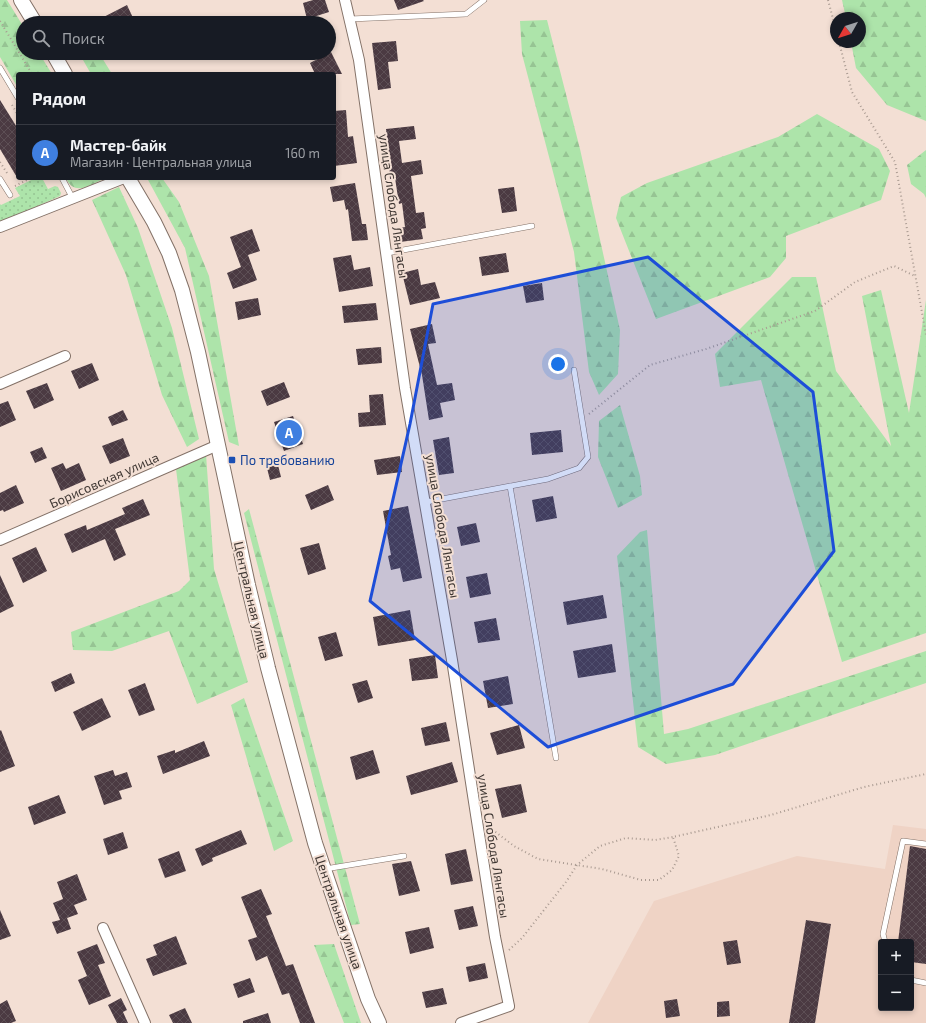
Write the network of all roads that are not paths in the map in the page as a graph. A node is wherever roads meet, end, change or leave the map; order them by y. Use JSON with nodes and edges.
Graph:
{"nodes":[{"id":1,"x":21,"y":0,"type":"edge"},
{"id":2,"x":345,"y":0,"type":"edge"},
{"id":3,"x":484,"y":0,"type":"edge"},
{"id":4,"x":31,"y":16,"type":"edge"},
{"id":5,"x":350,"y":19,"type":"junction"},
{"id":6,"x":57,"y":60,"type":"edge"},
{"id":7,"x":0,"y":68,"type":"edge"},
{"id":8,"x":64,"y":72,"type":"edge"},
{"id":9,"x":16,"y":95,"type":"edge"},
{"id":10,"x":0,"y":179,"type":"edge"},
{"id":11,"x":63,"y":180,"type":"edge"},
{"id":12,"x":119,"y":180,"type":"edge"},
{"id":13,"x":129,"y":180,"type":"edge"},
{"id":14,"x":10,"y":195,"type":"dead end"},
{"id":15,"x":72,"y":197,"type":"junction"},
{"id":16,"x":532,"y":226,"type":"dead end"},
{"id":17,"x":0,"y":227,"type":"edge"},
{"id":18,"x":387,"y":253,"type":"junction"},
{"id":19,"x":65,"y":356,"type":"dead end"},
{"id":20,"x":574,"y":370,"type":"dead end"},
{"id":21,"x":0,"y":384,"type":"edge"},
{"id":22,"x":218,"y":445,"type":"junction"},
{"id":23,"x":510,"y":486,"type":"junction"},
{"id":24,"x":426,"y":502,"type":"junction"},
{"id":25,"x":0,"y":540,"type":"edge"},
{"id":26,"x":556,"y":758,"type":"dead end"},
{"id":27,"x":926,"y":844,"type":"edge"},
{"id":28,"x":404,"y":856,"type":"dead end"},
{"id":29,"x":324,"y":870,"type":"junction"},
{"id":30,"x":103,"y":928,"type":"dead end"},
{"id":31,"x":884,"y":939,"type":"edge"},
{"id":32,"x":914,"y":981,"type":"edge"},
{"id":33,"x":926,"y":983,"type":"edge"},
{"id":34,"x":145,"y":1023,"type":"edge"},
{"id":35,"x":379,"y":1023,"type":"edge"},
{"id":36,"x":461,"y":1023,"type":"edge"}],
"edges":[{"from":1,"to":4,"type":"street"},
{"from":2,"to":5,"type":"street","name":"улица Слобода Лянгасы"},
{"from":3,"to":5,"type":"lane"},
{"from":5,"to":18,"type":"street","name":"улица Слобода Лянгасы"},
{"from":6,"to":8,"type":"street"},
{"from":7,"to":9,"type":"lane"},
{"from":10,"to":14,"type":"lane"},
{"from":11,"to":15,"type":"lane"},
{"from":12,"to":15,"type":"street"},
{"from":13,"to":22,"type":"street","name":"Центральная улица"},
{"from":15,"to":17,"type":"street"},
{"from":16,"to":18,"type":"lane"},
{"from":18,"to":24,"type":"street","name":"улица Слобода Лянгасы"},
{"from":19,"to":21,"type":"street"},
{"from":20,"to":23,"type":"lane"},
{"from":22,"to":25,"type":"street","name":"Борисовская улица"},
{"from":22,"to":29,"type":"street","name":"Центральная улица"},
{"from":23,"to":24,"type":"lane"},
{"from":23,"to":26,"type":"lane"},
{"from":24,"to":36,"type":"street","name":"улица Слобода Лянгасы"},
{"from":27,"to":31,"type":"lane"},
{"from":28,"to":29,"type":"lane"},
{"from":29,"to":35,"type":"street","name":"Центральная улица"},
{"from":30,"to":34,"type":"street"},
{"from":32,"to":33,"type":"lane"}]}
